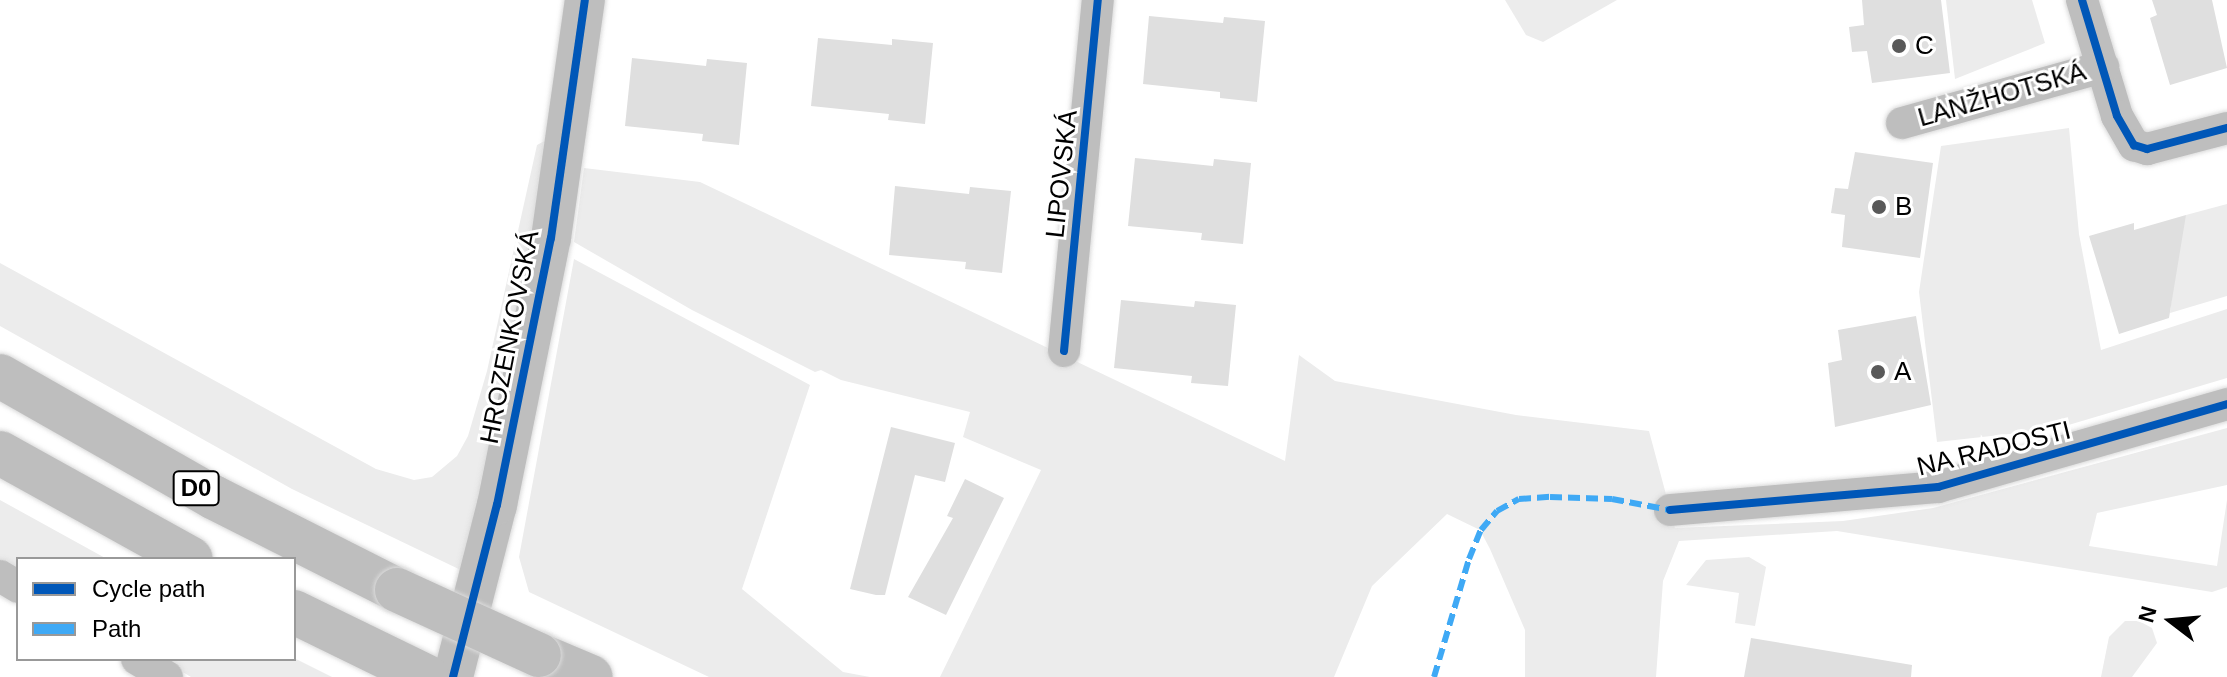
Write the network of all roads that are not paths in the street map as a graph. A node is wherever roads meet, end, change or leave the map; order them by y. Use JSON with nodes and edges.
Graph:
{"nodes":[{"id":1,"x":585,"y":0,"type":"edge"},
{"id":2,"x":1098,"y":0,"type":"edge"},
{"id":3,"x":2082,"y":0,"type":"edge"},
{"id":4,"x":2103,"y":67,"type":"junction"},
{"id":5,"x":1902,"y":123,"type":"dead end"},
{"id":6,"x":2227,"y":128,"type":"edge"},
{"id":7,"x":1064,"y":351,"type":"dead end"},
{"id":8,"x":0,"y":376,"type":"edge"},
{"id":9,"x":2227,"y":404,"type":"edge"},
{"id":10,"x":0,"y":453,"type":"edge"},
{"id":11,"x":1670,"y":510,"type":"dead end"},
{"id":12,"x":187,"y":557,"type":"edge"},
{"id":13,"x":296,"y":613,"type":"edge"},
{"id":14,"x":140,"y":661,"type":"edge"},
{"id":15,"x":167,"y":677,"type":"edge"},
{"id":16,"x":427,"y":677,"type":"edge"},
{"id":17,"x":453,"y":677,"type":"edge"},
{"id":18,"x":591,"y":677,"type":"edge"}],
"edges":[{"from":1,"to":17,"type":"street","name":"HROZENKOVSKÁ"},
{"from":2,"to":7,"type":"street","name":"LIPOVSKÁ"},
{"from":3,"to":4,"type":"street"},
{"from":4,"to":5,"type":"street","name":"LANŽHOTSKÁ"},
{"from":4,"to":6,"type":"street"},
{"from":8,"to":18,"type":"highway","number":"D0","bridge":true},
{"from":9,"to":11,"type":"street","name":"NA RADOSTI"},
{"from":10,"to":12,"type":"highway","number":"D0"},
{"from":13,"to":16,"type":"highway"},
{"from":14,"to":15,"type":"street"}]}
